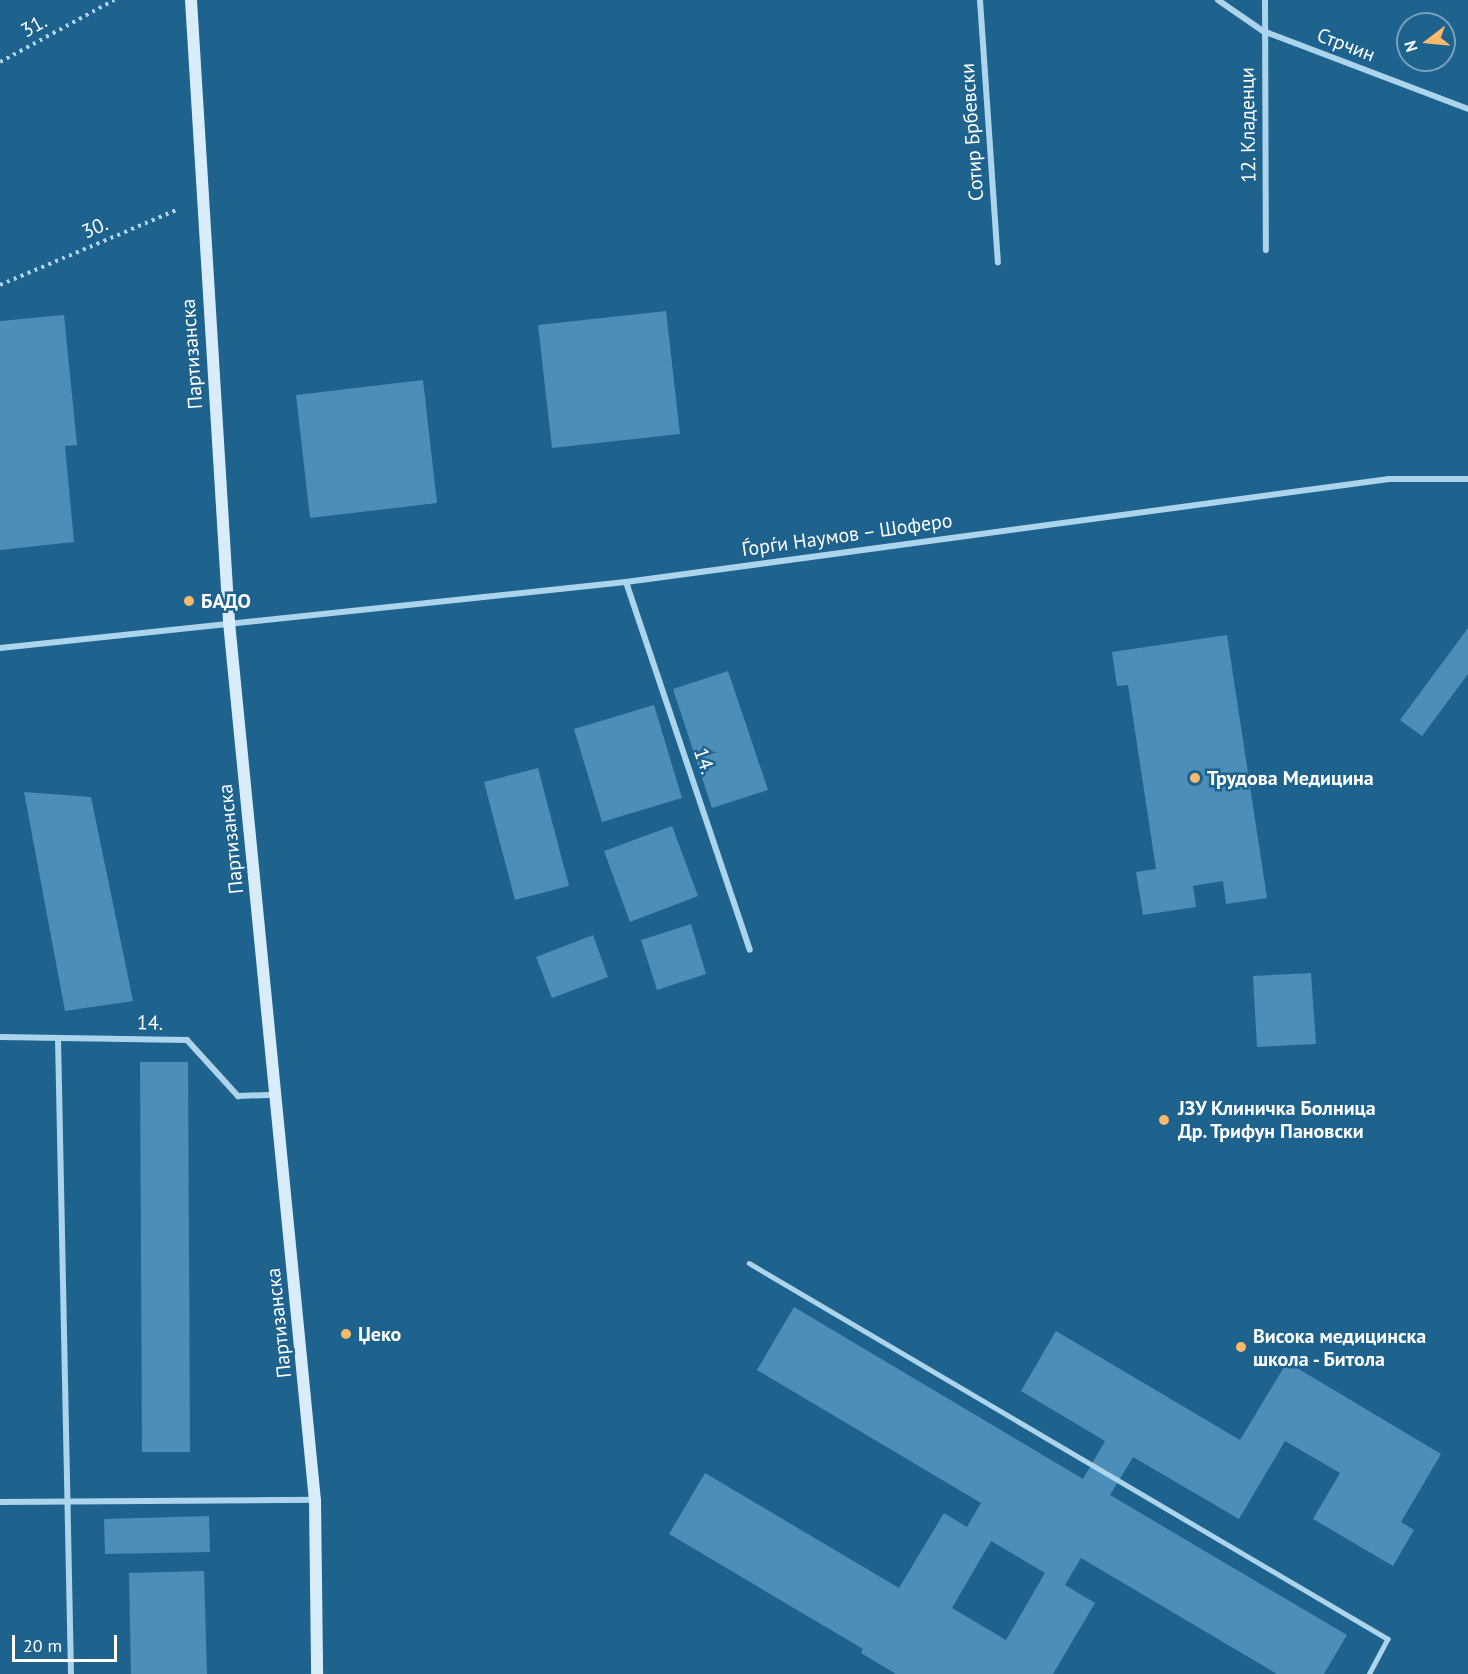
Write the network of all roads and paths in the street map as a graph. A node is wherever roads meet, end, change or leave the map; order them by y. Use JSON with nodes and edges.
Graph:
{"nodes":[{"id":1,"x":114,"y":0,"type":"edge"},
{"id":2,"x":191,"y":0,"type":"edge"},
{"id":3,"x":980,"y":0,"type":"edge"},
{"id":4,"x":1218,"y":0,"type":"edge"},
{"id":5,"x":1265,"y":0,"type":"edge"},
{"id":6,"x":1263,"y":31,"type":"junction"},
{"id":7,"x":0,"y":62,"type":"edge"},
{"id":8,"x":1468,"y":109,"type":"edge"},
{"id":9,"x":202,"y":199,"type":"junction"},
{"id":10,"x":1266,"y":250,"type":"dead end"},
{"id":11,"x":998,"y":262,"type":"dead end"},
{"id":12,"x":0,"y":285,"type":"edge"},
{"id":13,"x":1468,"y":479,"type":"edge"},
{"id":14,"x":626,"y":582,"type":"junction"},
{"id":15,"x":229,"y":622,"type":"junction"},
{"id":16,"x":0,"y":648,"type":"edge"},
{"id":17,"x":750,"y":950,"type":"dead end"},
{"id":18,"x":0,"y":1037,"type":"edge"},
{"id":19,"x":58,"y":1038,"type":"junction"},
{"id":20,"x":275,"y":1095,"type":"junction"},
{"id":21,"x":749,"y":1263,"type":"dead end"},
{"id":22,"x":67,"y":1500,"type":"junction"},
{"id":23,"x":315,"y":1500,"type":"junction"},
{"id":24,"x":0,"y":1502,"type":"edge"},
{"id":25,"x":71,"y":1674,"type":"edge"},
{"id":26,"x":316,"y":1674,"type":"edge"},
{"id":27,"x":1369,"y":1674,"type":"edge"}],
"edges":[{"from":1,"to":7,"type":"path","name":"31."},
{"from":2,"to":9,"type":"street","name":"Партизанска"},
{"from":3,"to":11,"type":"street","name":"Сотир Брбевски"},
{"from":4,"to":6,"type":"street","name":"Стрчин"},
{"from":5,"to":6,"type":"street","name":"12. Кладенци"},
{"from":6,"to":8,"type":"street","name":"Стрчин"},
{"from":6,"to":10,"type":"street","name":"12. Кладенци"},
{"from":9,"to":12,"type":"path","name":"30."},
{"from":9,"to":15,"type":"street","name":"Партизанска"},
{"from":13,"to":14,"type":"street","name":"Ѓорѓи Наумов – Шоферо"},
{"from":14,"to":15,"type":"street","name":"Ѓорѓи Наумов – Шоферо"},
{"from":14,"to":17,"type":"street","name":"14."},
{"from":15,"to":16,"type":"street"},
{"from":15,"to":20,"type":"street","name":"Партизанска"},
{"from":18,"to":19,"type":"street","name":"14."},
{"from":19,"to":20,"type":"street","name":"14."},
{"from":19,"to":22,"type":"street"},
{"from":20,"to":23,"type":"street","name":"Партизанска"},
{"from":21,"to":27,"type":"lane"},
{"from":22,"to":23,"type":"street"},
{"from":22,"to":24,"type":"street"},
{"from":22,"to":25,"type":"street"},
{"from":23,"to":26,"type":"street","name":"Партизанска"}]}
